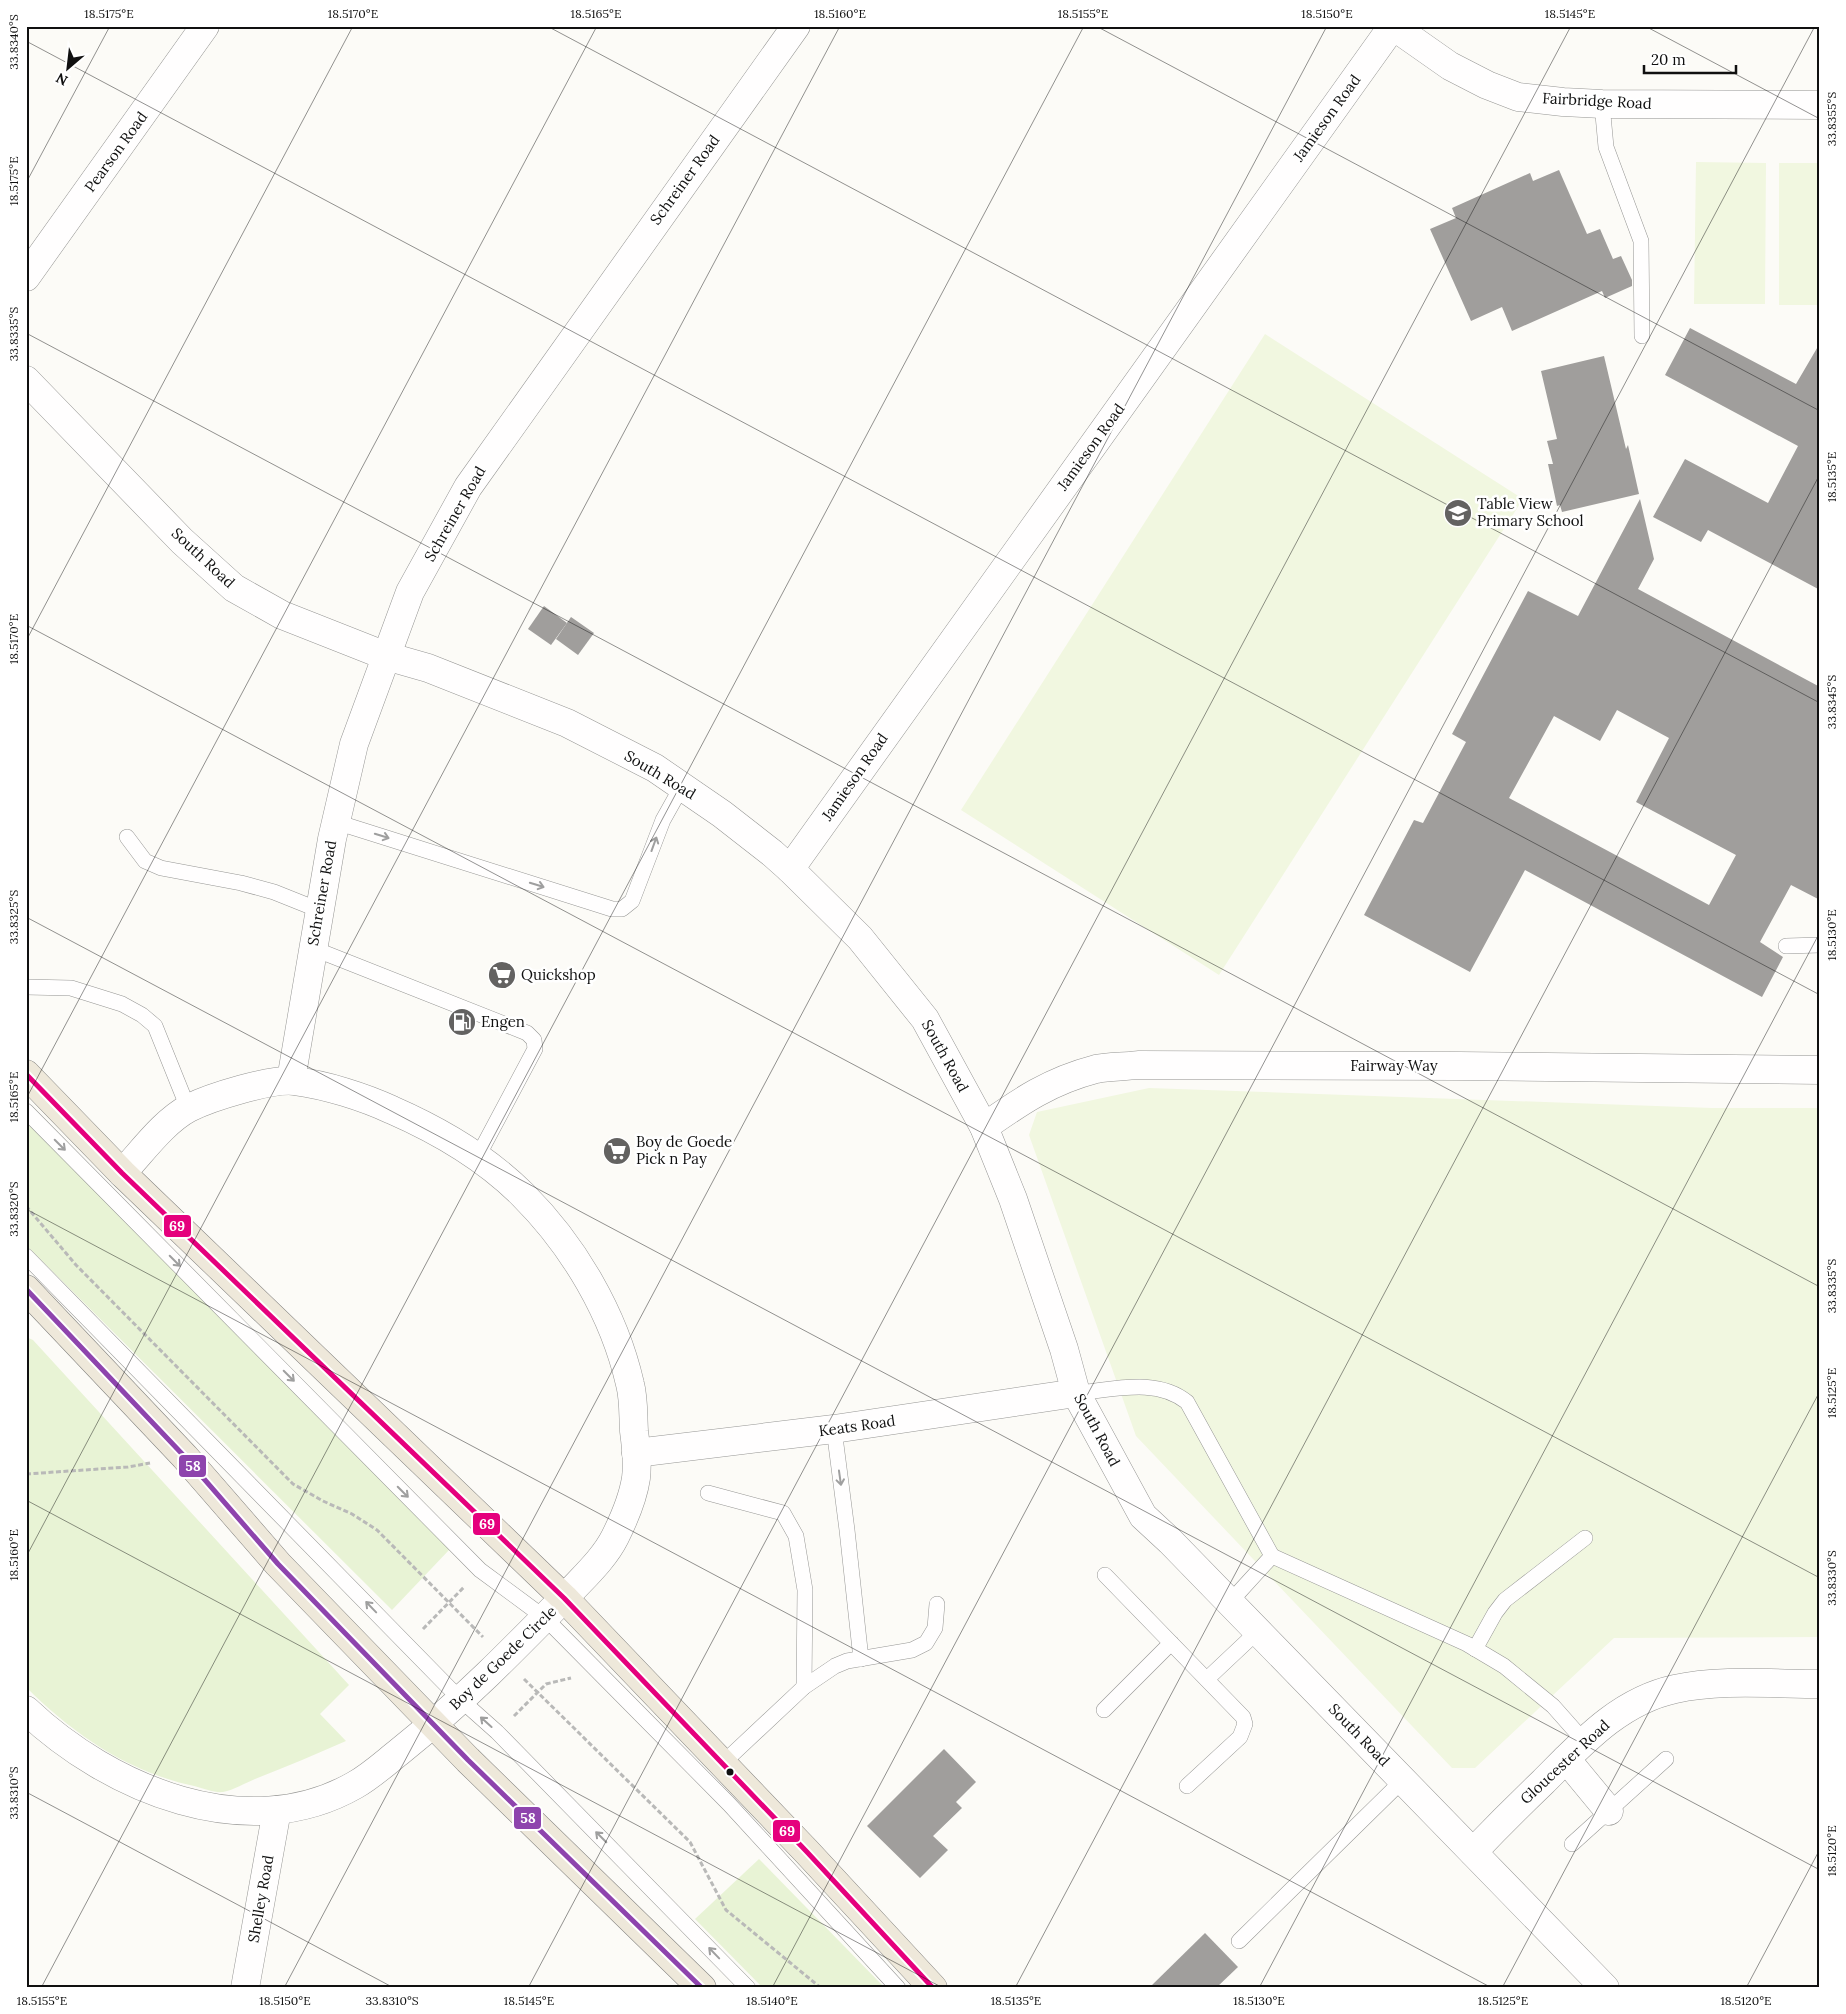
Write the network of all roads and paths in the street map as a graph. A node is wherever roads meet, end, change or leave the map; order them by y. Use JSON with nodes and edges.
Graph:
{"nodes":[{"id":1,"x":205,"y":26,"type":"edge"},
{"id":2,"x":796,"y":26,"type":"edge"},
{"id":3,"x":1392,"y":27,"type":"edge"},
{"id":4,"x":1602,"y":104,"type":"junction"},
{"id":5,"x":1820,"y":105,"type":"edge"},
{"id":6,"x":26,"y":277,"type":"edge"},
{"id":7,"x":1642,"y":336,"type":"dead end"},
{"id":8,"x":27,"y":382,"type":"edge"},
{"id":9,"x":386,"y":656,"type":"junction"},
{"id":10,"x":682,"y":786,"type":"junction"},
{"id":11,"x":336,"y":822,"type":"junction"},
{"id":12,"x":127,"y":836,"type":"dead end"},
{"id":13,"x":790,"y":869,"type":"junction"},
{"id":14,"x":318,"y":910,"type":"junction"},
{"id":15,"x":1820,"y":945,"type":"edge"},
{"id":16,"x":1786,"y":946,"type":"dead end"},
{"id":17,"x":312,"y":948,"type":"junction"},
{"id":18,"x":26,"y":987,"type":"edge"},
{"id":19,"x":1820,"y":1070,"type":"edge"},
{"id":20,"x":26,"y":1074,"type":"edge"},
{"id":21,"x":291,"y":1080,"type":"junction"},
{"id":22,"x":188,"y":1108,"type":"junction"},
{"id":23,"x":26,"y":1110,"type":"edge"},
{"id":24,"x":984,"y":1127,"type":"junction"},
{"id":25,"x":477,"y":1158,"type":"junction"},
{"id":26,"x":122,"y":1173,"type":"junction"},
{"id":27,"x":26,"y":1206,"type":"edge"},
{"id":28,"x":26,"y":1256,"type":"edge"},
{"id":29,"x":26,"y":1289,"type":"edge"},
{"id":30,"x":1076,"y":1393,"type":"junction"},
{"id":31,"x":834,"y":1430,"type":"junction"},
{"id":32,"x":636,"y":1453,"type":"junction"},
{"id":33,"x":155,"y":1462,"type":"dead end"},
{"id":34,"x":26,"y":1474,"type":"edge"},
{"id":35,"x":708,"y":1493,"type":"dead end"},
{"id":36,"x":1586,"y":1538,"type":"dead end"},
{"id":37,"x":1272,"y":1556,"type":"junction"},
{"id":38,"x":1105,"y":1575,"type":"dead end"},
{"id":39,"x":470,"y":1581,"type":"dead end"},
{"id":40,"x":564,"y":1598,"type":"junction"},
{"id":41,"x":1230,"y":1602,"type":"junction"},
{"id":42,"x":448,"y":1603,"type":"junction"},
{"id":43,"x":938,"y":1604,"type":"dead end"},
{"id":44,"x":545,"y":1618,"type":"junction"},
{"id":45,"x":1258,"y":1631,"type":"junction"},
{"id":46,"x":417,"y":1635,"type":"dead end"},
{"id":47,"x":1171,"y":1643,"type":"junction"},
{"id":48,"x":1476,"y":1649,"type":"junction"},
{"id":49,"x":504,"y":1658,"type":"junction"},
{"id":50,"x":861,"y":1659,"type":"junction"},
{"id":51,"x":574,"y":1677,"type":"dead end"},
{"id":52,"x":1206,"y":1679,"type":"junction"},
{"id":53,"x":1820,"y":1684,"type":"edge"},
{"id":54,"x":804,"y":1688,"type":"junction"},
{"id":55,"x":537,"y":1693,"type":"junction"},
{"id":56,"x":462,"y":1700,"type":"junction"},
{"id":57,"x":26,"y":1710,"type":"edge"},
{"id":58,"x":1104,"y":1710,"type":"dead end"},
{"id":59,"x":512,"y":1718,"type":"dead end"},
{"id":60,"x":433,"y":1724,"type":"junction"},
{"id":61,"x":1575,"y":1750,"type":"junction"},
{"id":62,"x":1666,"y":1759,"type":"dead end"},
{"id":63,"x":722,"y":1764,"type":"junction"},
{"id":64,"x":1403,"y":1780,"type":"junction"},
{"id":65,"x":1187,"y":1786,"type":"dead end"},
{"id":66,"x":276,"y":1810,"type":"junction"},
{"id":67,"x":1609,"y":1810,"type":"junction"},
{"id":68,"x":1572,"y":1844,"type":"dead end"},
{"id":69,"x":1473,"y":1852,"type":"junction"},
{"id":70,"x":1239,"y":1940,"type":"dead end"},
{"id":71,"x":244,"y":1988,"type":"edge"},
{"id":72,"x":702,"y":1988,"type":"edge"},
{"id":73,"x":748,"y":1988,"type":"edge"},
{"id":74,"x":821,"y":1988,"type":"edge"},
{"id":75,"x":898,"y":1988,"type":"edge"},
{"id":76,"x":933,"y":1988,"type":"edge"},
{"id":77,"x":1605,"y":1988,"type":"edge"}],
"edges":[{"from":1,"to":6,"type":"street","name":"Pearson Road"},
{"from":2,"to":9,"type":"street","name":"Schreiner Road"},
{"from":3,"to":4,"type":"street","name":"Fairbridge Road"},
{"from":3,"to":13,"type":"street","name":"Jamieson Road"},
{"from":4,"to":5,"type":"street","name":"Fairbridge Road"},
{"from":4,"to":7,"type":"lane"},
{"from":8,"to":9,"type":"street","name":"South Road"},
{"from":9,"to":10,"type":"street","name":"South Road"},
{"from":9,"to":11,"type":"street","name":"Schreiner Road"},
{"from":11,"to":10,"type":"lane","one_way":true},
{"from":10,"to":13,"type":"street","name":"South Road"},
{"from":11,"to":14,"type":"street","name":"Schreiner Road"},
{"from":12,"to":14,"type":"lane"},
{"from":13,"to":24,"type":"street","name":"South Road"},
{"from":14,"to":17,"type":"street","name":"Schreiner Road"},
{"from":15,"to":16,"type":"lane"},
{"from":17,"to":21,"type":"street","name":"Schreiner Road"},
{"from":17,"to":25,"type":"lane"},
{"from":18,"to":22,"type":"lane"},
{"from":19,"to":24,"type":"street","name":"Fairway Way"},
{"from":20,"to":26,"type":"main road"},
{"from":21,"to":22,"type":"street","name":"Boy de Goede Circle"},
{"from":21,"to":25,"type":"street","name":"Boy de Goede Circle"},
{"from":22,"to":26,"type":"street","name":"Boy de Goede Circle"},
{"from":23,"to":44,"type":"lane","one_way":true},
{"from":24,"to":30,"type":"street","name":"South Road"},
{"from":25,"to":32,"type":"street","name":"Boy de Goede Circle"},
{"from":26,"to":40,"type":"main road"},
{"from":27,"to":42,"type":"path"},
{"from":56,"to":28,"type":"lane","one_way":true},
{"from":29,"to":60,"type":"main road"},
{"from":30,"to":31,"type":"street","name":"Keats Road"},
{"from":30,"to":37,"type":"lane"},
{"from":30,"to":41,"type":"street","name":"South Road"},
{"from":31,"to":32,"type":"street","name":"Keats Road"},
{"from":31,"to":50,"type":"lane","one_way":true},
{"from":32,"to":40,"type":"street","name":"Boy de Goede Circle"},
{"from":33,"to":34,"type":"path"},
{"from":35,"to":54,"type":"lane"},
{"from":36,"to":48,"type":"lane"},
{"from":37,"to":41,"type":"lane"},
{"from":37,"to":48,"type":"lane"},
{"from":38,"to":47,"type":"lane"},
{"from":39,"to":42,"type":"path"},
{"from":40,"to":44,"type":"street","name":"Boy de Goede Circle"},
{"from":40,"to":63,"type":"main road"},
{"from":41,"to":45,"type":"street","name":"South Road"},
{"from":42,"to":46,"type":"path"},
{"from":42,"to":49,"type":"path"},
{"from":43,"to":50,"type":"lane"},
{"from":44,"to":49,"type":"street","name":"Boy de Goede Circle"},
{"from":44,"to":75,"type":"lane"},
{"from":45,"to":52,"type":"lane"},
{"from":45,"to":64,"type":"street","name":"South Road"},
{"from":47,"to":52,"type":"lane"},
{"from":47,"to":58,"type":"lane"},
{"from":48,"to":61,"type":"lane"},
{"from":49,"to":55,"type":"path"},
{"from":49,"to":56,"type":"street","name":"Boy de Goede Circle"},
{"from":50,"to":54,"type":"lane"},
{"from":51,"to":55,"type":"path"},
{"from":52,"to":65,"type":"lane"},
{"from":53,"to":61,"type":"street","name":"Gloucester Road"},
{"from":54,"to":63,"type":"lane"},
{"from":55,"to":59,"type":"path"},
{"from":55,"to":74,"type":"path"},
{"from":56,"to":60,"type":"street","name":"Boy de Goede Circle"},
{"from":73,"to":56,"type":"lane","one_way":true},
{"from":57,"to":66,"type":"street","name":"Boy de Goede Circle"},
{"from":60,"to":66,"type":"street","name":"Boy de Goede Circle"},
{"from":60,"to":72,"type":"main road"},
{"from":61,"to":67,"type":"street"},
{"from":61,"to":69,"type":"street","name":"Gloucester Road"},
{"from":62,"to":67,"type":"lane"},
{"from":63,"to":76,"type":"main road"},
{"from":64,"to":69,"type":"street","name":"South Road"},
{"from":64,"to":70,"type":"lane"},
{"from":66,"to":71,"type":"street","name":"Shelley Road"},
{"from":67,"to":68,"type":"lane"},
{"from":69,"to":77,"type":"street","name":"South Road"}]}
